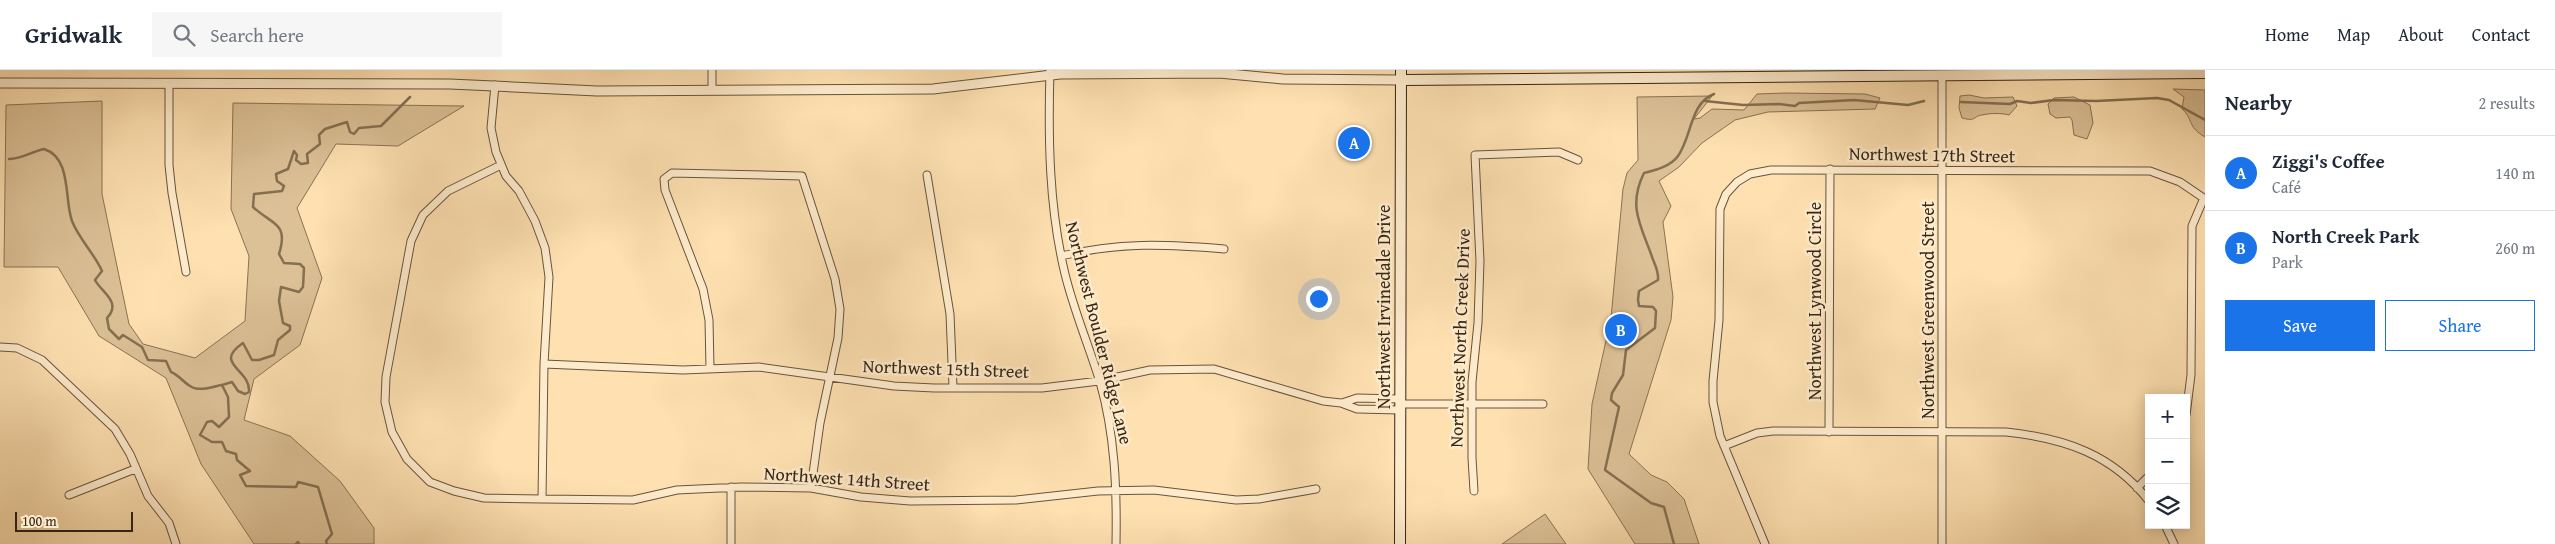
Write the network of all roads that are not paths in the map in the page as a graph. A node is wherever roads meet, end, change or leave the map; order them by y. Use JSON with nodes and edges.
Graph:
{"nodes":[{"id":1,"x":712,"y":70,"type":"edge"},
{"id":2,"x":1050,"y":72,"type":"edge"},
{"id":3,"x":2205,"y":74,"type":"edge"},
{"id":4,"x":1401,"y":75,"type":"edge"},
{"id":5,"x":1942,"y":76,"type":"junction"},
{"id":6,"x":0,"y":83,"type":"edge"},
{"id":7,"x":168,"y":84,"type":"junction"},
{"id":8,"x":495,"y":85,"type":"junction"},
{"id":9,"x":712,"y":90,"type":"junction"},
{"id":10,"x":1578,"y":160,"type":"dead end"},
{"id":11,"x":501,"y":164,"type":"junction"},
{"id":12,"x":1830,"y":169,"type":"junction"},
{"id":13,"x":1943,"y":171,"type":"junction"},
{"id":14,"x":928,"y":175,"type":"dead end"},
{"id":15,"x":2204,"y":199,"type":"edge"},
{"id":16,"x":1224,"y":249,"type":"dead end"},
{"id":17,"x":1061,"y":256,"type":"junction"},
{"id":18,"x":186,"y":272,"type":"dead end"},
{"id":19,"x":0,"y":347,"type":"edge"},
{"id":20,"x":544,"y":364,"type":"junction"},
{"id":21,"x":710,"y":368,"type":"junction"},
{"id":22,"x":829,"y":376,"type":"junction"},
{"id":23,"x":1099,"y":381,"type":"junction"},
{"id":24,"x":953,"y":387,"type":"junction"},
{"id":25,"x":2189,"y":394,"type":"edge"},
{"id":26,"x":1341,"y":403,"type":"junction"},
{"id":27,"x":1400,"y":404,"type":"junction"},
{"id":28,"x":1472,"y":404,"type":"junction"},
{"id":29,"x":1543,"y":404,"type":"dead end"},
{"id":30,"x":1829,"y":432,"type":"junction"},
{"id":31,"x":1942,"y":432,"type":"junction"},
{"id":32,"x":1724,"y":446,"type":"junction"},
{"id":33,"x":135,"y":469,"type":"junction"},
{"id":34,"x":2145,"y":480,"type":"edge"},
{"id":35,"x":732,"y":487,"type":"junction"},
{"id":36,"x":811,"y":488,"type":"junction"},
{"id":37,"x":2137,"y":488,"type":"junction"},
{"id":38,"x":1316,"y":489,"type":"dead end"},
{"id":39,"x":1115,"y":491,"type":"junction"},
{"id":40,"x":1474,"y":491,"type":"dead end"},
{"id":41,"x":69,"y":495,"type":"dead end"},
{"id":42,"x":2145,"y":497,"type":"edge"},
{"id":43,"x":542,"y":499,"type":"junction"},
{"id":44,"x":2167,"y":529,"type":"edge"},
{"id":45,"x":176,"y":544,"type":"edge"},
{"id":46,"x":731,"y":544,"type":"edge"},
{"id":47,"x":1116,"y":544,"type":"edge"},
{"id":48,"x":1400,"y":544,"type":"edge"},
{"id":49,"x":1765,"y":544,"type":"edge"},
{"id":50,"x":1942,"y":544,"type":"edge"},
{"id":51,"x":2174,"y":544,"type":"edge"}],
"edges":[{"from":1,"to":9,"type":"street"},
{"from":2,"to":4,"type":"street"},
{"from":2,"to":9,"type":"street"},
{"from":2,"to":17,"type":"street","name":"Northwest Boulder Ridge Lane"},
{"from":3,"to":5,"type":"main road"},
{"from":4,"to":5,"type":"main road"},
{"from":4,"to":27,"type":"main road","name":"Northwest Irvinedale Drive"},
{"from":5,"to":13,"type":"street","name":"Northwest Greenwood Street"},
{"from":6,"to":7,"type":"street"},
{"from":7,"to":8,"type":"street"},
{"from":7,"to":18,"type":"street"},
{"from":8,"to":9,"type":"street"},
{"from":8,"to":11,"type":"street"},
{"from":10,"to":28,"type":"street","name":"Northwest North Creek Drive"},
{"from":11,"to":20,"type":"street"},
{"from":11,"to":43,"type":"street","name":"Northwest 14th Street"},
{"from":12,"to":13,"type":"street","name":"Northwest 17th Street"},
{"from":12,"to":30,"type":"street","name":"Northwest Lynwood Circle"},
{"from":12,"to":32,"type":"street","name":"Northwest 17th Street"},
{"from":13,"to":15,"type":"street","name":"Northwest 17th Street"},
{"from":13,"to":31,"type":"street","name":"Northwest Greenwood Street"},
{"from":14,"to":24,"type":"street"},
{"from":15,"to":25,"type":"street"},
{"from":16,"to":17,"type":"street"},
{"from":17,"to":23,"type":"street","name":"Northwest Boulder Ridge Lane"},
{"from":19,"to":33,"type":"street"},
{"from":20,"to":21,"type":"street","name":"Northwest 15th Street"},
{"from":20,"to":43,"type":"street"},
{"from":21,"to":22,"type":"street","name":"Northwest 15th Street"},
{"from":21,"to":22,"type":"street"},
{"from":22,"to":24,"type":"street","name":"Northwest 15th Street"},
{"from":22,"to":36,"type":"street"},
{"from":23,"to":24,"type":"street","name":"Northwest 15th Street"},
{"from":23,"to":26,"type":"street","name":"Northwest 15th Street"},
{"from":23,"to":39,"type":"street","name":"Northwest Boulder Ridge Lane"},
{"from":26,"to":27,"type":"street","name":"Northwest 15th Street"},
{"from":26,"to":27,"type":"street","name":"Northwest 15th Street"},
{"from":27,"to":28,"type":"street","name":"Northwest 15th Street"},
{"from":27,"to":48,"type":"main road","name":"Northwest Irvinedale Drive"},
{"from":28,"to":29,"type":"street","name":"Northwest 15th Street"},
{"from":28,"to":40,"type":"street","name":"Northwest North Creek Drive"},
{"from":30,"to":31,"type":"street"},
{"from":30,"to":32,"type":"street"},
{"from":31,"to":37,"type":"street"},
{"from":31,"to":50,"type":"street","name":"Northwest Greenwood Street"},
{"from":32,"to":49,"type":"street","name":"Northwest 17th Street"},
{"from":33,"to":41,"type":"street"},
{"from":33,"to":45,"type":"street"},
{"from":34,"to":37,"type":"street"},
{"from":35,"to":36,"type":"street","name":"Northwest 14th Street"},
{"from":35,"to":43,"type":"street","name":"Northwest 14th Street"},
{"from":35,"to":46,"type":"street"},
{"from":36,"to":39,"type":"street","name":"Northwest 14th Street"},
{"from":37,"to":42,"type":"street"},
{"from":38,"to":39,"type":"street","name":"Northwest 14th Street"},
{"from":39,"to":47,"type":"street","name":"Northwest Boulder Ridge Lane"},
{"from":44,"to":51,"type":"street"}]}
